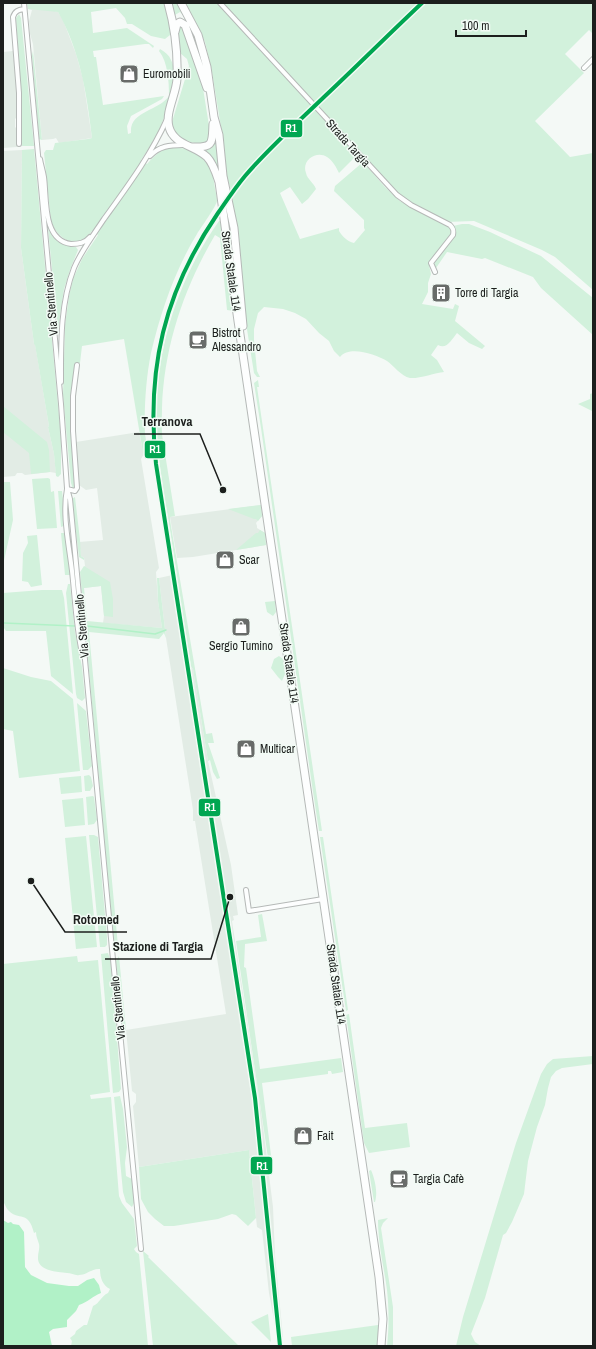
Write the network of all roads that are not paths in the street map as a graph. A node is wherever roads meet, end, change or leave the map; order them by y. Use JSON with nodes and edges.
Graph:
{"nodes":[{"id":1,"x":24,"y":3,"type":"edge"},
{"id":2,"x":168,"y":3,"type":"edge"},
{"id":3,"x":181,"y":3,"type":"edge"},
{"id":4,"x":220,"y":3,"type":"edge"},
{"id":5,"x":24,"y":9,"type":"junction"},
{"id":6,"x":175,"y":32,"type":"junction"},
{"id":7,"x":593,"y":59,"type":"edge"},
{"id":8,"x":584,"y":68,"type":"dead end"},
{"id":9,"x":211,"y":98,"type":"junction"},
{"id":10,"x":169,"y":115,"type":"junction"},
{"id":11,"x":214,"y":117,"type":"junction"},
{"id":12,"x":19,"y":144,"type":"dead end"},
{"id":13,"x":36,"y":145,"type":"junction"},
{"id":14,"x":189,"y":146,"type":"junction"},
{"id":15,"x":144,"y":162,"type":"junction"},
{"id":16,"x":95,"y":232,"type":"junction"},
{"id":17,"x":435,"y":272,"type":"dead end"},
{"id":18,"x":54,"y":332,"type":"junction"},
{"id":19,"x":62,"y":333,"type":"junction"},
{"id":20,"x":77,"y":365,"type":"dead end"},
{"id":21,"x":61,"y":404,"type":"junction"},
{"id":22,"x":67,"y":488,"type":"junction"},
{"id":23,"x":76,"y":559,"type":"junction"},
{"id":24,"x":71,"y":560,"type":"junction"},
{"id":25,"x":72,"y":572,"type":"junction"},
{"id":26,"x":78,"y":572,"type":"junction"},
{"id":27,"x":86,"y":669,"type":"junction"},
{"id":28,"x":246,"y":890,"type":"dead end"},
{"id":29,"x":323,"y":899,"type":"junction"},
{"id":30,"x":141,"y":1249,"type":"dead end"},
{"id":31,"x":381,"y":1346,"type":"edge"},
{"id":32,"x":385,"y":1346,"type":"edge"}],
"edges":[{"from":1,"to":5,"type":"street","name":"Via Stentinello"},
{"from":2,"to":6,"type":"main road","name":"Strada Statale 114"},
{"from":3,"to":9,"type":"main road","name":"Strada Statale 114"},
{"from":4,"to":17,"type":"street","name":"Strada Targia"},
{"from":5,"to":12,"type":"street"},
{"from":5,"to":13,"type":"street","name":"Via Stentinello"},
{"from":6,"to":9,"type":"main road"},
{"from":6,"to":10,"type":"main road","name":"Strada Statale 114"},
{"from":7,"to":8,"type":"street"},
{"from":9,"to":11,"type":"main road","name":"Strada Statale 114"},
{"from":10,"to":14,"type":"main road","name":"Strada Statale 114"},
{"from":10,"to":15,"type":"street"},
{"from":11,"to":14,"type":"main road"},
{"from":11,"to":32,"type":"main road","name":"Strada Statale 114"},
{"from":13,"to":16,"type":"street"},
{"from":13,"to":18,"type":"street","name":"Via Stentinello"},
{"from":14,"to":15,"type":"street"},
{"from":14,"to":29,"type":"main road","name":"Strada Statale 114"},
{"from":15,"to":16,"type":"street"},
{"from":16,"to":19,"type":"street"},
{"from":18,"to":19,"type":"street"},
{"from":18,"to":21,"type":"street","name":"Via Stentinello"},
{"from":19,"to":21,"type":"street"},
{"from":20,"to":22,"type":"street"},
{"from":21,"to":22,"type":"street","name":"Via Stentinello"},
{"from":22,"to":23,"type":"street","name":"Via Stentinello"},
{"from":22,"to":24,"type":"street"},
{"from":23,"to":24,"type":"street"},
{"from":23,"to":26,"type":"street","name":"Via Stentinello"},
{"from":24,"to":25,"type":"street"},
{"from":25,"to":26,"type":"street"},
{"from":25,"to":27,"type":"street"},
{"from":26,"to":27,"type":"street","name":"Via Stentinello"},
{"from":27,"to":30,"type":"street","name":"Via Stentinello"},
{"from":28,"to":29,"type":"street"},
{"from":29,"to":31,"type":"main road","name":"Strada Statale 114"}]}
